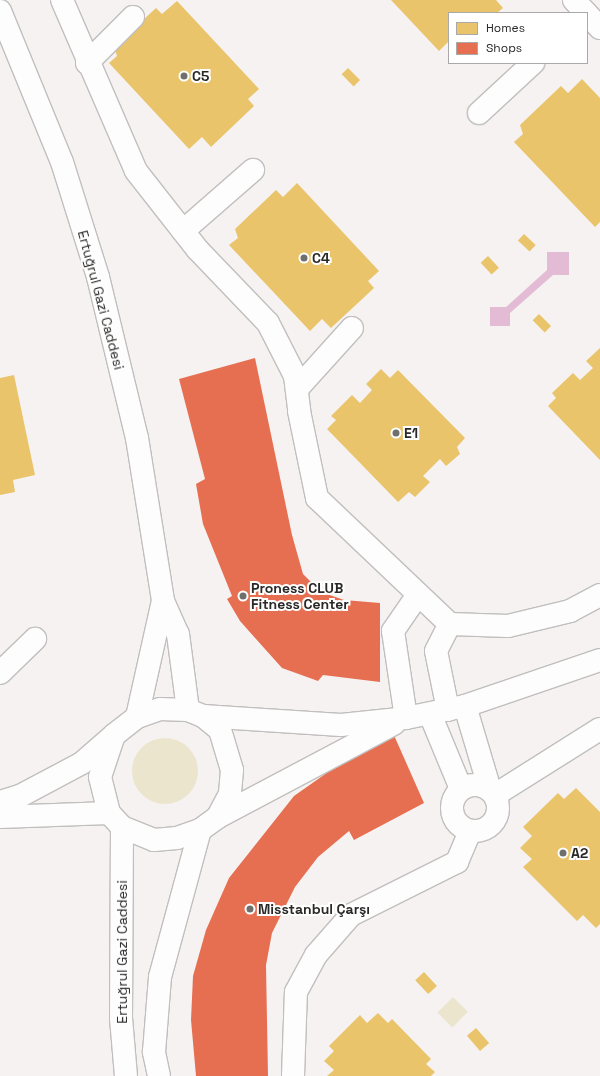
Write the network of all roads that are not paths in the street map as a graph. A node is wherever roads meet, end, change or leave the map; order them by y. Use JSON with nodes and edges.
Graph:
{"nodes":[{"id":1,"x":62,"y":0,"type":"edge"},
{"id":2,"x":574,"y":0,"type":"edge"},
{"id":3,"x":0,"y":11,"type":"edge"},
{"id":4,"x":584,"y":12,"type":"edge"},
{"id":5,"x":588,"y":16,"type":"edge"},
{"id":6,"x":132,"y":17,"type":"dead end"},
{"id":7,"x":600,"y":28,"type":"edge"},
{"id":8,"x":87,"y":62,"type":"junction"},
{"id":9,"x":532,"y":64,"type":"edge"},
{"id":10,"x":479,"y":113,"type":"dead end"},
{"id":11,"x":253,"y":170,"type":"dead end"},
{"id":12,"x":183,"y":231,"type":"junction"},
{"id":13,"x":352,"y":328,"type":"dead end"},
{"id":14,"x":296,"y":389,"type":"junction"},
{"id":15,"x":600,"y":595,"type":"edge"},
{"id":16,"x":417,"y":596,"type":"junction"},
{"id":17,"x":163,"y":601,"type":"junction"},
{"id":18,"x":450,"y":624,"type":"junction"},
{"id":19,"x":35,"y":639,"type":"dead end"},
{"id":20,"x":600,"y":660,"type":"edge"},
{"id":21,"x":0,"y":673,"type":"edge"},
{"id":22,"x":448,"y":710,"type":"junction"},
{"id":23,"x":195,"y":713,"type":"junction"},
{"id":24,"x":137,"y":716,"type":"junction"},
{"id":25,"x":406,"y":718,"type":"junction"},
{"id":26,"x":600,"y":729,"type":"edge"},
{"id":27,"x":114,"y":735,"type":"junction"},
{"id":28,"x":461,"y":789,"type":"junction"},
{"id":29,"x":492,"y":792,"type":"junction"},
{"id":30,"x":0,"y":802,"type":"edge"},
{"id":31,"x":0,"y":816,"type":"edge"},
{"id":32,"x":218,"y":816,"type":"junction"},
{"id":33,"x":116,"y":820,"type":"junction"},
{"id":34,"x":200,"y":830,"type":"junction"},
{"id":35,"x":470,"y":831,"type":"junction"},
{"id":36,"x":126,"y":1076,"type":"edge"},
{"id":37,"x":159,"y":1076,"type":"edge"},
{"id":38,"x":293,"y":1076,"type":"edge"}],
"edges":[{"from":1,"to":8,"type":"street"},
{"from":2,"to":4,"type":"street"},
{"from":3,"to":17,"type":"street","name":"Ertuğrul Gazi Caddesi"},
{"from":5,"to":7,"type":"street"},
{"from":6,"to":8,"type":"street"},
{"from":8,"to":12,"type":"street"},
{"from":9,"to":10,"type":"street"},
{"from":11,"to":12,"type":"street"},
{"from":12,"to":14,"type":"street"},
{"from":13,"to":14,"type":"street"},
{"from":14,"to":16,"type":"street"},
{"from":15,"to":18,"type":"street"},
{"from":16,"to":18,"type":"street"},
{"from":16,"to":25,"type":"street"},
{"from":17,"to":23,"type":"street"},
{"from":17,"to":24,"type":"street"},
{"from":18,"to":22,"type":"street"},
{"from":19,"to":21,"type":"street"},
{"from":20,"to":22,"type":"street"},
{"from":22,"to":25,"type":"street"},
{"from":22,"to":28,"type":"street"},
{"from":22,"to":29,"type":"street"},
{"from":23,"to":24,"type":"street"},
{"from":23,"to":25,"type":"street"},
{"from":23,"to":32,"type":"street"},
{"from":24,"to":27,"type":"street"},
{"from":25,"to":32,"type":"street"},
{"from":26,"to":29,"type":"street"},
{"from":27,"to":30,"type":"street"},
{"from":27,"to":33,"type":"street"},
{"from":28,"to":29,"type":"street"},
{"from":28,"to":35,"type":"street"},
{"from":29,"to":35,"type":"street"},
{"from":31,"to":33,"type":"street"},
{"from":32,"to":34,"type":"street"},
{"from":33,"to":34,"type":"street"},
{"from":33,"to":36,"type":"street","name":"Ertuğrul Gazi Caddesi"},
{"from":34,"to":37,"type":"street"},
{"from":35,"to":38,"type":"street"}]}
